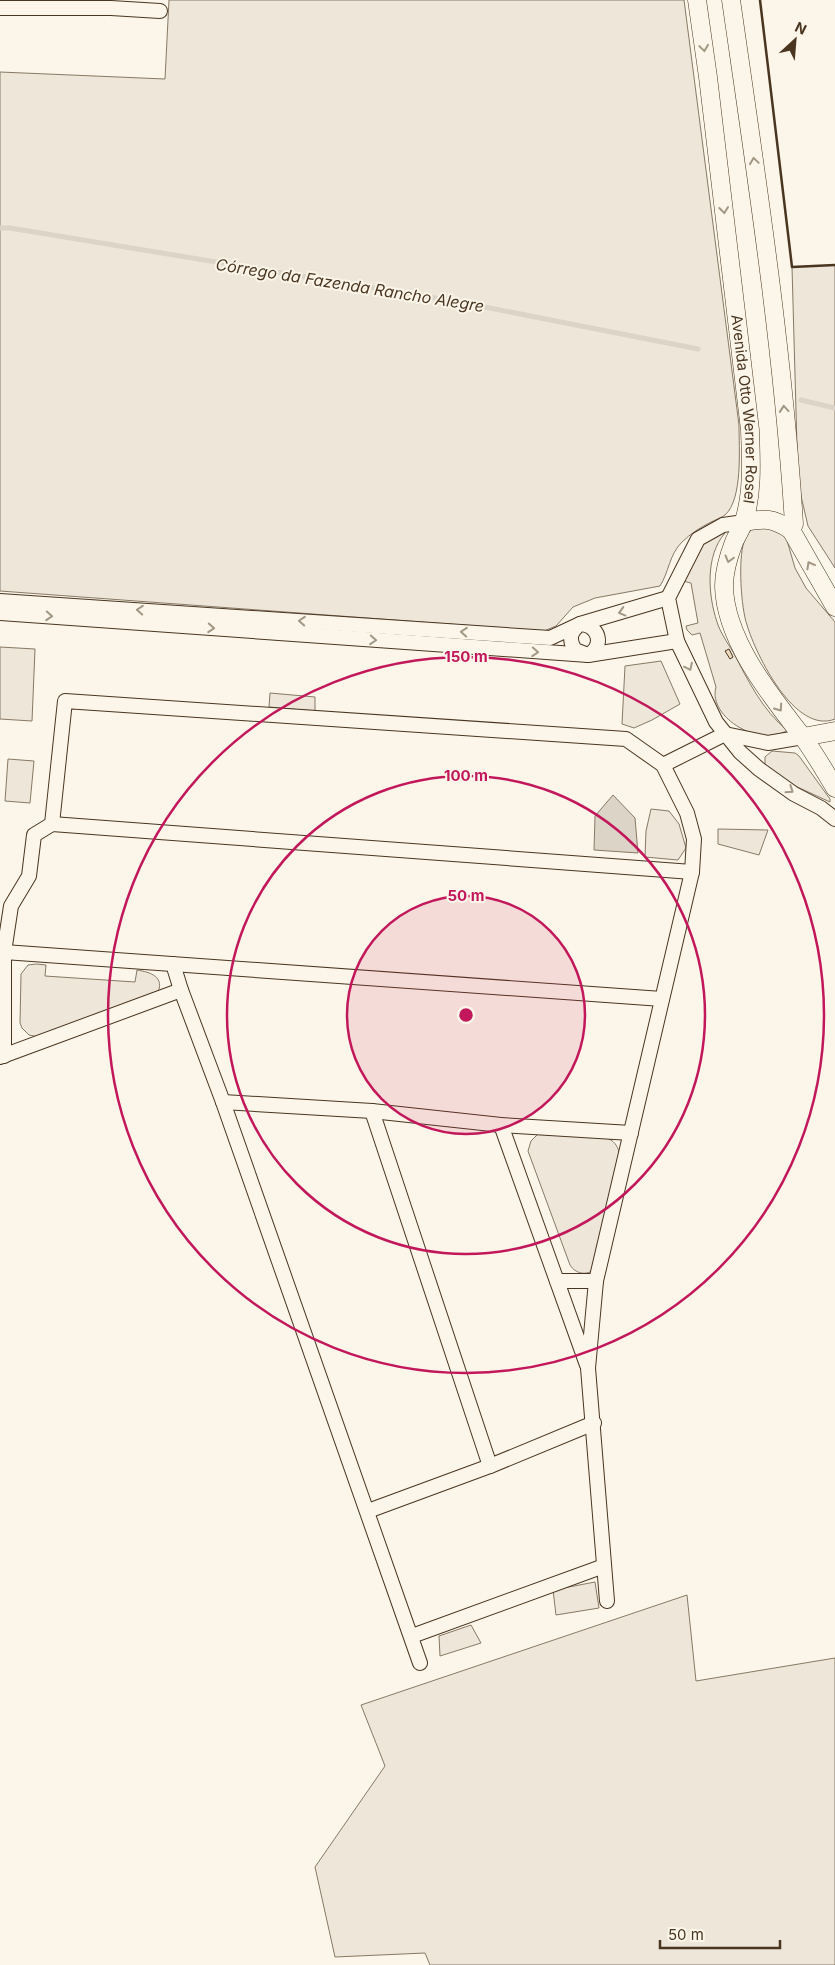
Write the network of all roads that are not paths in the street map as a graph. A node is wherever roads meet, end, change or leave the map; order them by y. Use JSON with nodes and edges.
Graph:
{"nodes":[{"id":1,"x":697,"y":0,"type":"edge"},
{"id":2,"x":731,"y":0,"type":"edge"},
{"id":3,"x":111,"y":4,"type":"edge"},
{"id":4,"x":0,"y":8,"type":"edge"},
{"id":5,"x":160,"y":11,"type":"dead end"},
{"id":6,"x":744,"y":522,"type":"junction"},
{"id":7,"x":791,"y":530,"type":"junction"},
{"id":8,"x":668,"y":598,"type":"junction"},
{"id":9,"x":0,"y":601,"type":"edge"},
{"id":10,"x":835,"y":607,"type":"edge"},
{"id":11,"x":0,"y":613,"type":"edge"},
{"id":12,"x":580,"y":624,"type":"junction"},
{"id":13,"x":677,"y":641,"type":"junction"},
{"id":14,"x":588,"y":656,"type":"junction"},
{"id":15,"x":835,"y":731,"type":"edge"},
{"id":16,"x":725,"y":734,"type":"junction"},
{"id":17,"x":803,"y":737,"type":"junction"},
{"id":18,"x":663,"y":765,"type":"junction"},
{"id":19,"x":835,"y":788,"type":"edge"},
{"id":20,"x":835,"y":819,"type":"edge"},
{"id":21,"x":52,"y":824,"type":"junction"},
{"id":22,"x":692,"y":872,"type":"junction"},
{"id":23,"x":4,"y":952,"type":"junction"},
{"id":24,"x":173,"y":964,"type":"junction"},
{"id":25,"x":181,"y":990,"type":"junction"},
{"id":26,"x":662,"y":999,"type":"junction"},
{"id":27,"x":2,"y":1057,"type":"edge"},
{"id":28,"x":223,"y":1102,"type":"junction"},
{"id":29,"x":372,"y":1112,"type":"junction"},
{"id":30,"x":501,"y":1125,"type":"junction"},
{"id":31,"x":631,"y":1133,"type":"junction"},
{"id":32,"x":557,"y":1281,"type":"junction"},
{"id":33,"x":596,"y":1282,"type":"junction"},
{"id":34,"x":588,"y":1368,"type":"junction"},
{"id":35,"x":594,"y":1423,"type":"junction"},
{"id":36,"x":490,"y":1466,"type":"junction"},
{"id":37,"x":368,"y":1511,"type":"junction"},
{"id":38,"x":604,"y":1566,"type":"junction"},
{"id":39,"x":607,"y":1601,"type":"dead end"},
{"id":40,"x":412,"y":1636,"type":"junction"},
{"id":41,"x":420,"y":1663,"type":"dead end"}],
"edges":[{"from":1,"to":6,"type":"street","name":"Avenida Otto Werner Rosel","one_way":true},
{"from":7,"to":2,"type":"street","one_way":true},
{"from":3,"to":4,"type":"street"},
{"from":3,"to":5,"type":"street"},
{"from":6,"to":7,"type":"street"},
{"from":6,"to":8,"type":"street"},
{"from":6,"to":17,"type":"street","name":"Avenida Otto Werner Rosel","one_way":true},
{"from":10,"to":7,"type":"street","one_way":true},
{"from":8,"to":12,"type":"street","one_way":true},
{"from":8,"to":13,"type":"street"},
{"from":12,"to":9,"type":"street","one_way":true},
{"from":11,"to":14,"type":"street","one_way":true},
{"from":12,"to":14,"type":"street"},
{"from":12,"to":14,"type":"street"},
{"from":13,"to":14,"type":"street"},
{"from":13,"to":16,"type":"street","one_way":true},
{"from":15,"to":17,"type":"street"},
{"from":16,"to":17,"type":"street"},
{"from":16,"to":18,"type":"street"},
{"from":16,"to":20,"type":"street","one_way":true},
{"from":17,"to":19,"type":"street","name":"Avenida Otto Werner Rosel"},
{"from":18,"to":21,"type":"street"},
{"from":18,"to":22,"type":"street"},
{"from":21,"to":22,"type":"street"},
{"from":21,"to":23,"type":"street"},
{"from":22,"to":26,"type":"street"},
{"from":23,"to":24,"type":"street"},
{"from":23,"to":27,"type":"street"},
{"from":24,"to":25,"type":"street"},
{"from":24,"to":26,"type":"street"},
{"from":25,"to":27,"type":"street"},
{"from":25,"to":28,"type":"street"},
{"from":26,"to":31,"type":"street"},
{"from":28,"to":29,"type":"street"},
{"from":28,"to":37,"type":"street"},
{"from":29,"to":30,"type":"street"},
{"from":29,"to":36,"type":"street"},
{"from":30,"to":31,"type":"street"},
{"from":30,"to":32,"type":"street"},
{"from":31,"to":33,"type":"street"},
{"from":32,"to":33,"type":"street"},
{"from":32,"to":34,"type":"street"},
{"from":33,"to":34,"type":"street"},
{"from":34,"to":35,"type":"street"},
{"from":35,"to":36,"type":"street"},
{"from":35,"to":38,"type":"street"},
{"from":36,"to":37,"type":"street"},
{"from":37,"to":40,"type":"street"},
{"from":38,"to":39,"type":"street"},
{"from":38,"to":40,"type":"street"},
{"from":40,"to":41,"type":"street"}]}
